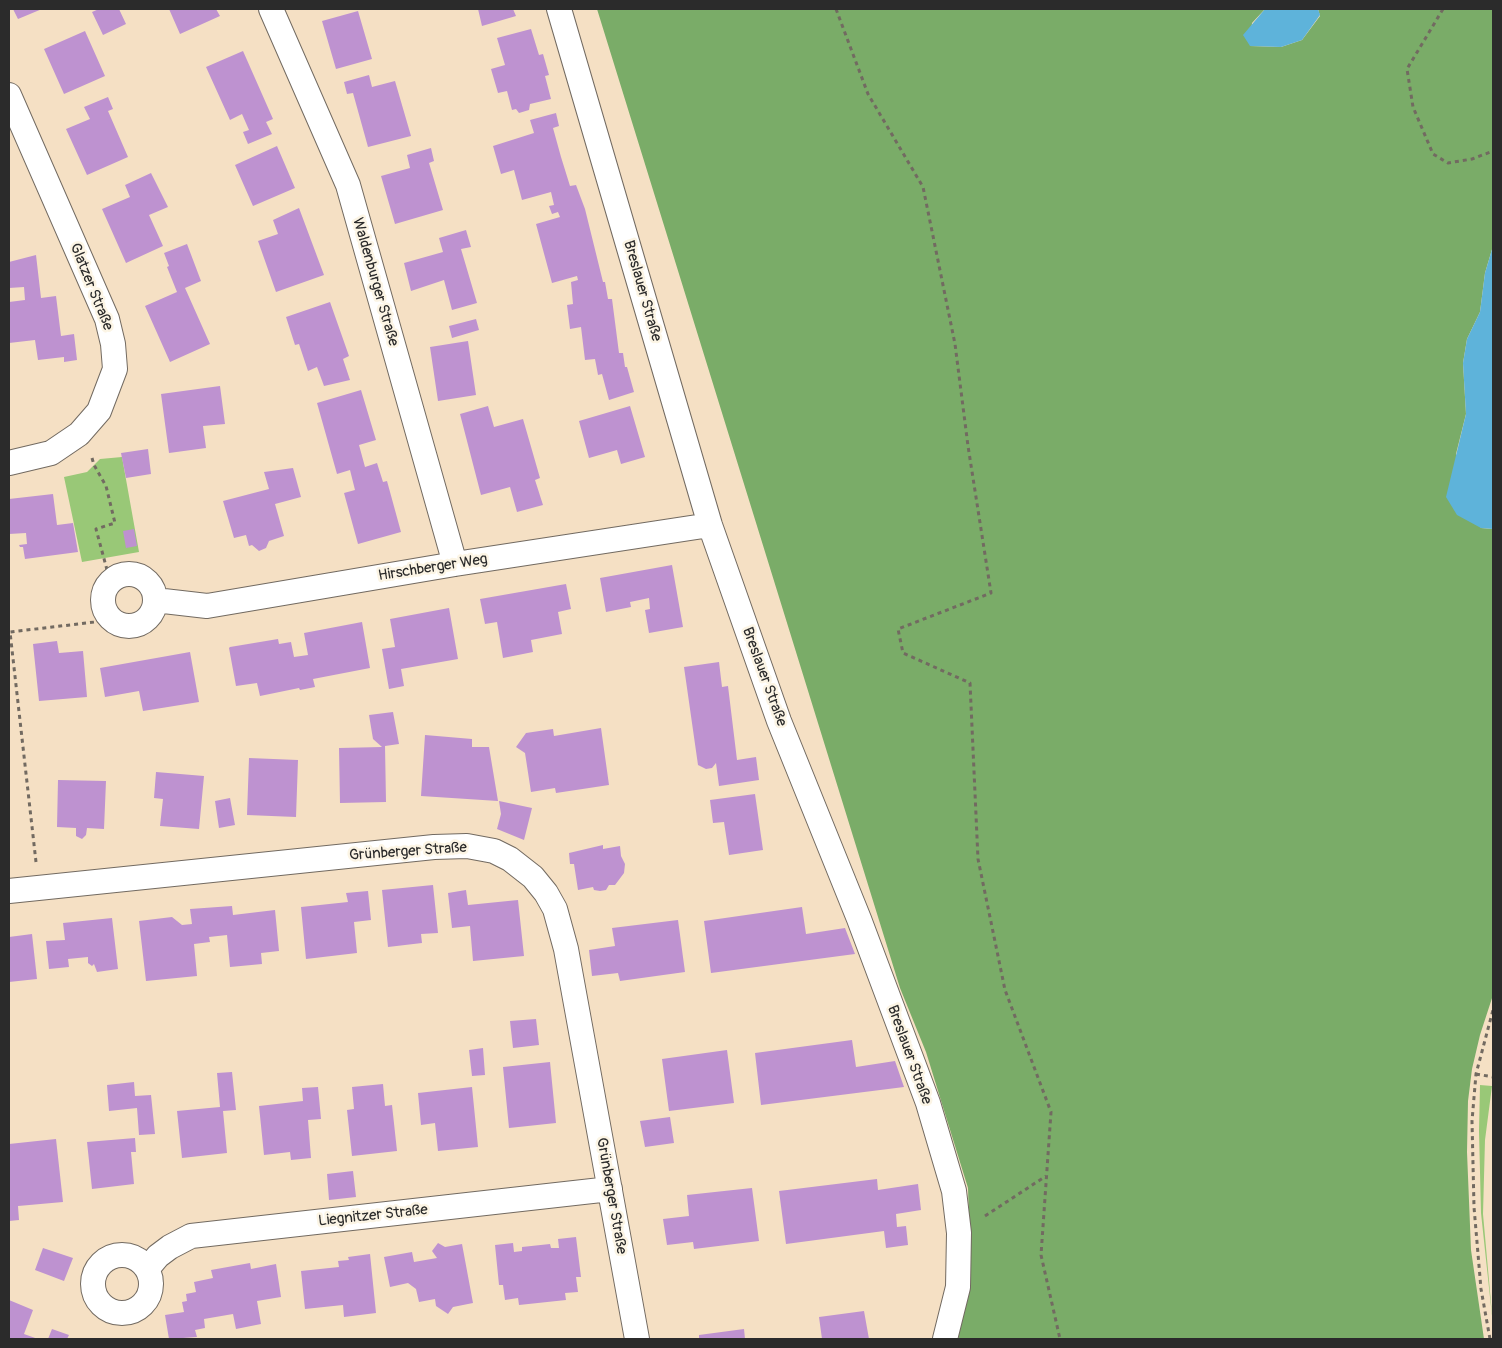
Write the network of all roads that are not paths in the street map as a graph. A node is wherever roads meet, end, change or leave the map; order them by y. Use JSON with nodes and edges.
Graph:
{"nodes":[{"id":1,"x":271,"y":9,"type":"edge"},
{"id":2,"x":559,"y":9,"type":"edge"},
{"id":3,"x":9,"y":95,"type":"edge"},
{"id":4,"x":9,"y":463,"type":"edge"},
{"id":5,"x":710,"y":525,"type":"junction"},
{"id":6,"x":455,"y":564,"type":"junction"},
{"id":7,"x":155,"y":600,"type":"junction"},
{"id":8,"x":9,"y":891,"type":"edge"},
{"id":9,"x":610,"y":1189,"type":"junction"},
{"id":10,"x":147,"y":1269,"type":"dead end"},
{"id":11,"x":637,"y":1339,"type":"edge"},
{"id":12,"x":945,"y":1339,"type":"edge"}],
"edges":[{"from":1,"to":6,"type":"street","name":"Waldenburger Straße"},
{"from":2,"to":5,"type":"street","name":"Breslauer Straße"},
{"from":3,"to":4,"type":"street","name":"Glatzer Straße"},
{"from":5,"to":6,"type":"street","name":"Hirschberger Weg"},
{"from":5,"to":12,"type":"street","name":"Breslauer Straße"},
{"from":6,"to":7,"type":"street","name":"Hirschberger Weg"},
{"from":7,"to":7,"type":"street"},
{"from":8,"to":9,"type":"street","name":"Grünberger Straße"},
{"from":9,"to":10,"type":"street","name":"Liegnitzer Straße"},
{"from":9,"to":11,"type":"street","name":"Grünberger Straße"}]}
